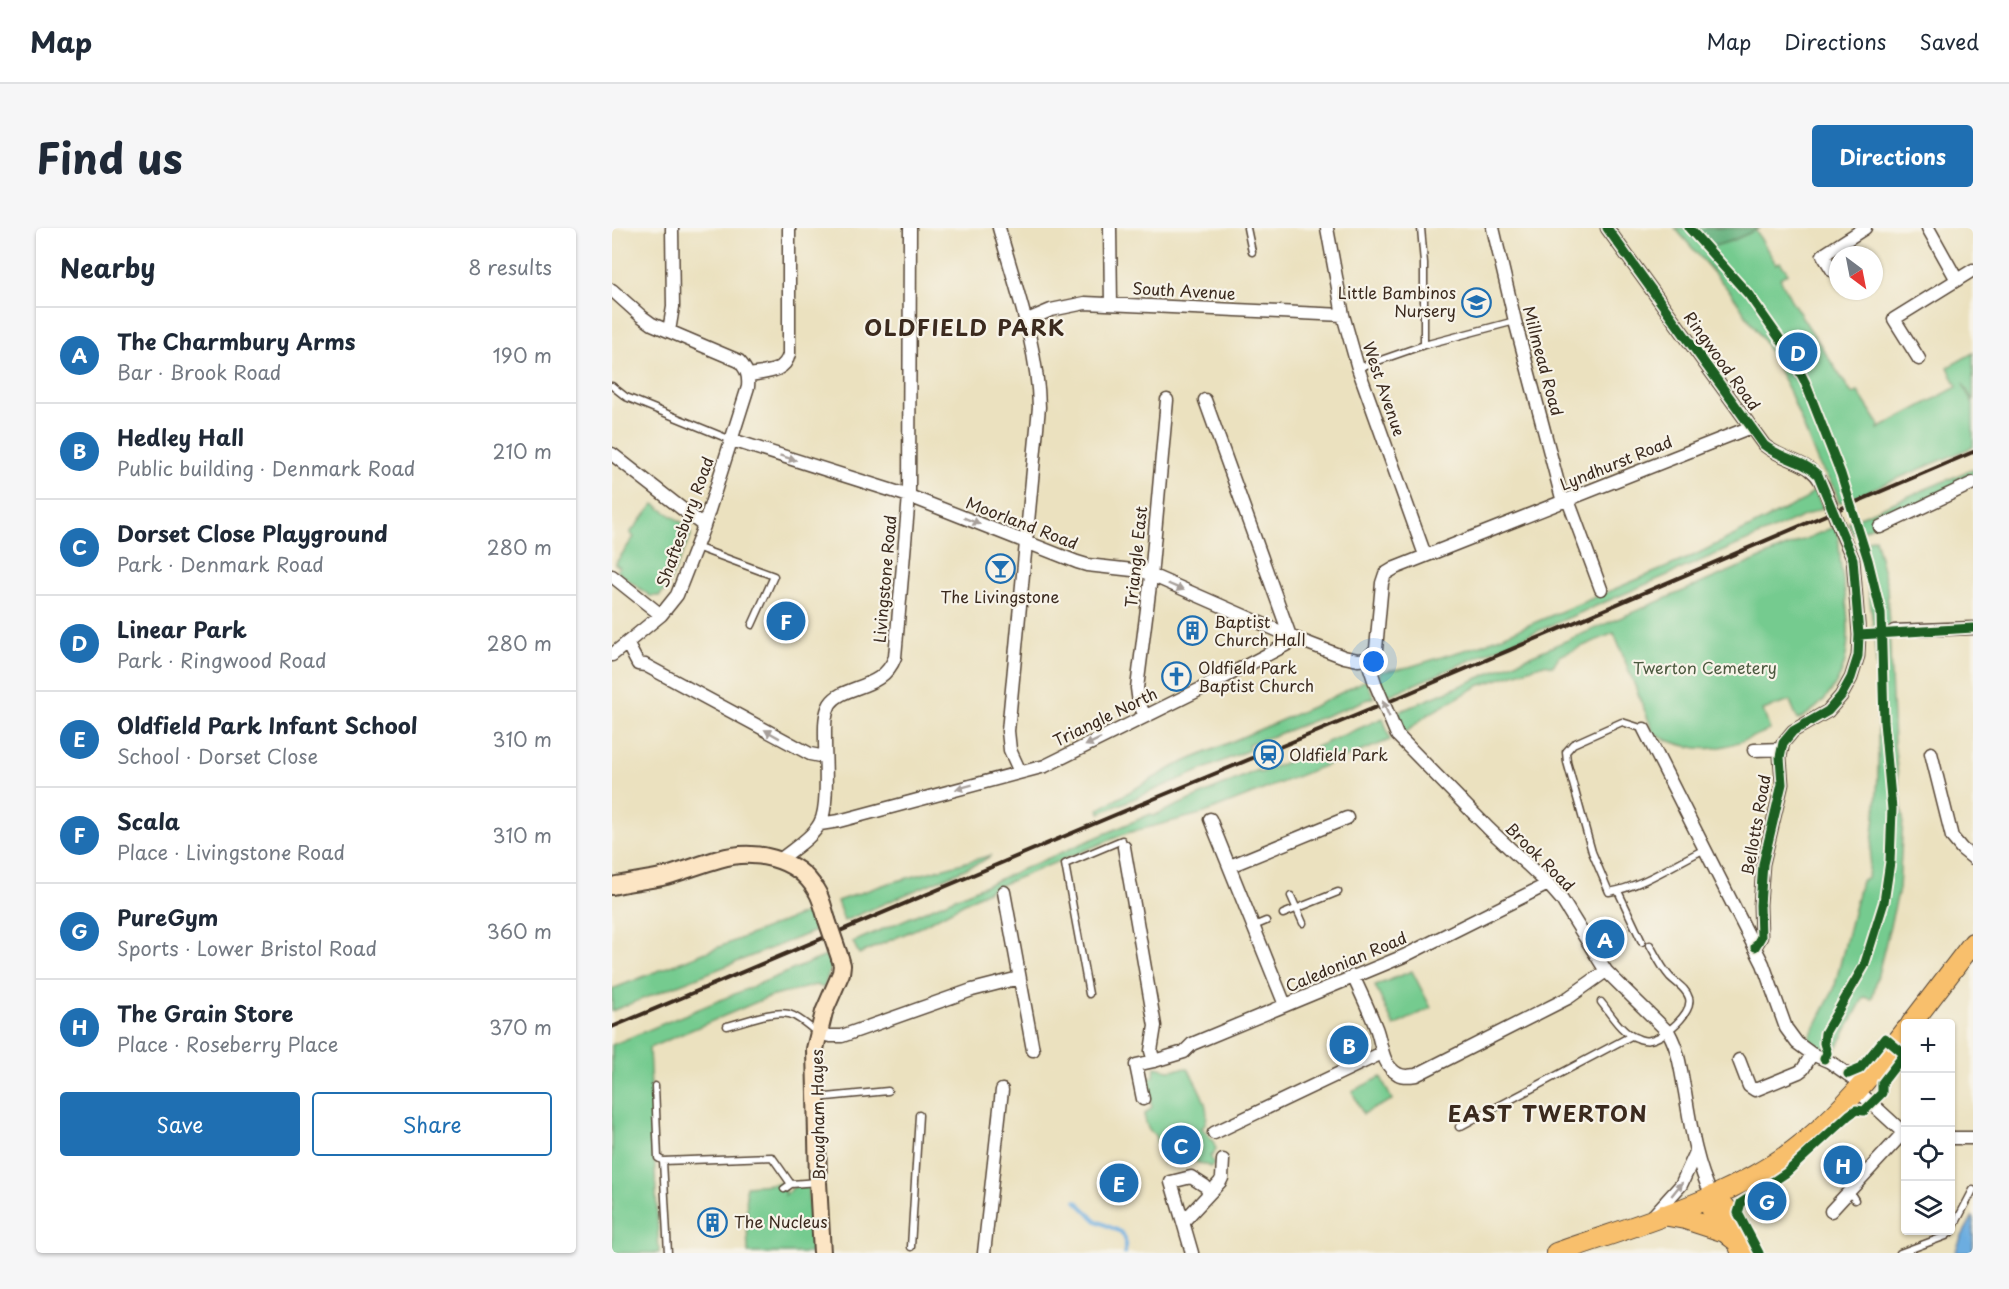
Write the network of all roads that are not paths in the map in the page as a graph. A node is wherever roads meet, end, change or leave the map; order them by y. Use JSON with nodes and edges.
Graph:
{"nodes":[{"id":1,"x":672,"y":228,"type":"edge"},
{"id":2,"x":789,"y":228,"type":"edge"},
{"id":3,"x":910,"y":228,"type":"edge"},
{"id":4,"x":999,"y":228,"type":"edge"},
{"id":5,"x":1110,"y":228,"type":"edge"},
{"id":6,"x":1247,"y":228,"type":"edge"},
{"id":7,"x":1327,"y":228,"type":"edge"},
{"id":8,"x":1421,"y":228,"type":"edge"},
{"id":9,"x":1493,"y":228,"type":"edge"},
{"id":10,"x":1607,"y":228,"type":"edge"},
{"id":11,"x":1865,"y":228,"type":"edge"},
{"id":12,"x":1928,"y":228,"type":"edge"},
{"id":13,"x":1837,"y":246,"type":"edge"},
{"id":14,"x":1829,"y":251,"type":"edge"},
{"id":15,"x":1252,"y":252,"type":"dead end"},
{"id":16,"x":1829,"y":265,"type":"edge"},
{"id":17,"x":1973,"y":270,"type":"edge"},
{"id":18,"x":1957,"y":280,"type":"junction"},
{"id":19,"x":612,"y":290,"type":"edge"},
{"id":20,"x":1111,"y":304,"type":"junction"},
{"id":21,"x":1343,"y":315,"type":"junction"},
{"id":22,"x":1025,"y":321,"type":"junction"},
{"id":23,"x":1515,"y":321,"type":"junction"},
{"id":24,"x":669,"y":331,"type":"junction"},
{"id":25,"x":1425,"y":345,"type":"junction"},
{"id":26,"x":1919,"y":359,"type":"dead end"},
{"id":27,"x":1358,"y":368,"type":"junction"},
{"id":28,"x":749,"y":375,"type":"junction"},
{"id":29,"x":612,"y":386,"type":"edge"},
{"id":30,"x":1167,"y":400,"type":"dead end"},
{"id":31,"x":1205,"y":400,"type":"dead end"},
{"id":32,"x":1751,"y":427,"type":"junction"},
{"id":33,"x":732,"y":440,"type":"junction"},
{"id":34,"x":612,"y":454,"type":"edge"},
{"id":35,"x":1973,"y":483,"type":"edge"},
{"id":36,"x":909,"y":496,"type":"junction"},
{"id":37,"x":1565,"y":501,"type":"junction"},
{"id":38,"x":704,"y":526,"type":"junction"},
{"id":39,"x":1880,"y":527,"type":"dead end"},
{"id":40,"x":1025,"y":542,"type":"junction"},
{"id":41,"x":696,"y":547,"type":"junction"},
{"id":42,"x":1425,"y":555,"type":"junction"},
{"id":43,"x":612,"y":576,"type":"edge"},
{"id":44,"x":1151,"y":577,"type":"junction"},
{"id":45,"x":1601,"y":589,"type":"dead end"},
{"id":46,"x":661,"y":615,"type":"junction"},
{"id":47,"x":752,"y":625,"type":"dead end"},
{"id":48,"x":1973,"y":628,"type":"edge"},
{"id":49,"x":1894,"y":631,"type":"dead end"},
{"id":50,"x":1294,"y":637,"type":"junction"},
{"id":51,"x":627,"y":643,"type":"junction"},
{"id":52,"x":612,"y":655,"type":"edge"},
{"id":53,"x":1367,"y":659,"type":"junction"},
{"id":54,"x":1145,"y":716,"type":"junction"},
{"id":55,"x":1644,"y":729,"type":"joint"},
{"id":56,"x":1782,"y":749,"type":"junction"},
{"id":57,"x":1754,"y":750,"type":"dead end"},
{"id":58,"x":1931,"y":753,"type":"dead end"},
{"id":59,"x":825,"y":757,"type":"junction"},
{"id":60,"x":1020,"y":772,"type":"junction"},
{"id":61,"x":1347,"y":818,"type":"dead end"},
{"id":62,"x":1210,"y":819,"type":"dead end"},
{"id":63,"x":820,"y":824,"type":"junction"},
{"id":64,"x":1123,"y":843,"type":"joint"},
{"id":65,"x":1705,"y":849,"type":"junction"},
{"id":66,"x":1973,"y":858,"type":"edge"},
{"id":67,"x":780,"y":860,"type":"junction"},
{"id":68,"x":1230,"y":866,"type":"junction"},
{"id":69,"x":1548,"y":884,"type":"junction"},
{"id":70,"x":612,"y":886,"type":"edge"},
{"id":71,"x":1618,"y":891,"type":"junction"},
{"id":72,"x":1004,"y":892,"type":"dead end"},
{"id":73,"x":1338,"y":892,"type":"dead end"},
{"id":74,"x":1291,"y":896,"type":"dead end"},
{"id":75,"x":1297,"y":908,"type":"junction"},
{"id":76,"x":1284,"y":914,"type":"dead end"},
{"id":77,"x":1303,"y":923,"type":"dead end"},
{"id":78,"x":1642,"y":942,"type":"dead end"},
{"id":79,"x":1973,"y":943,"type":"edge"},
{"id":80,"x":1650,"y":945,"type":"dead end"},
{"id":81,"x":1755,"y":947,"type":"junction"},
{"id":82,"x":1606,"y":971,"type":"junction"},
{"id":83,"x":1353,"y":976,"type":"junction"},
{"id":84,"x":1019,"y":978,"type":"junction"},
{"id":85,"x":1089,"y":994,"type":"dead end"},
{"id":86,"x":1601,"y":1002,"type":"dead end"},
{"id":87,"x":1285,"y":1005,"type":"junction"},
{"id":88,"x":1914,"y":1019,"type":"edge"},
{"id":89,"x":727,"y":1026,"type":"dead end"},
{"id":90,"x":1666,"y":1030,"type":"junction"},
{"id":91,"x":818,"y":1033,"type":"junction"},
{"id":92,"x":1901,"y":1035,"type":"edge"},
{"id":93,"x":1631,"y":1036,"type":"junction"},
{"id":94,"x":1033,"y":1050,"type":"dead end"},
{"id":95,"x":1382,"y":1053,"type":"junction"},
{"id":96,"x":1812,"y":1054,"type":"junction"},
{"id":97,"x":1154,"y":1060,"type":"junction"},
{"id":98,"x":1739,"y":1060,"type":"dead end"},
{"id":99,"x":655,"y":1086,"type":"dead end"},
{"id":100,"x":1860,"y":1088,"type":"junction"},
{"id":101,"x":1002,"y":1090,"type":"dead end"},
{"id":102,"x":888,"y":1091,"type":"dead end"},
{"id":103,"x":816,"y":1098,"type":"junction"},
{"id":104,"x":1143,"y":1099,"type":"dead end"},
{"id":105,"x":919,"y":1114,"type":"dead end"},
{"id":106,"x":1459,"y":1127,"type":"dead end"},
{"id":107,"x":1901,"y":1131,"type":"edge"},
{"id":108,"x":1213,"y":1133,"type":"dead end"},
{"id":109,"x":1901,"y":1138,"type":"edge"},
{"id":110,"x":1955,"y":1138,"type":"edge"},
{"id":111,"x":1973,"y":1138,"type":"edge"},
{"id":112,"x":1973,"y":1144,"type":"edge"},
{"id":113,"x":1696,"y":1152,"type":"junction"},
{"id":114,"x":1223,"y":1160,"type":"dead end"},
{"id":115,"x":663,"y":1161,"type":"junction"},
{"id":116,"x":818,"y":1182,"type":"junction"},
{"id":117,"x":792,"y":1184,"type":"junction"},
{"id":118,"x":784,"y":1189,"type":"dead end"},
{"id":119,"x":1973,"y":1190,"type":"edge"},
{"id":120,"x":1209,"y":1193,"type":"junction"},
{"id":121,"x":1712,"y":1196,"type":"junction"},
{"id":122,"x":1831,"y":1211,"type":"dead end"},
{"id":123,"x":1657,"y":1217,"type":"junction"},
{"id":124,"x":1183,"y":1222,"type":"junction"},
{"id":125,"x":1733,"y":1241,"type":"edge"},
{"id":126,"x":911,"y":1247,"type":"dead end"},
{"id":127,"x":668,"y":1253,"type":"edge"},
{"id":128,"x":822,"y":1253,"type":"edge"},
{"id":129,"x":984,"y":1253,"type":"edge"},
{"id":130,"x":1192,"y":1253,"type":"edge"},
{"id":131,"x":1556,"y":1253,"type":"edge"},
{"id":132,"x":1900,"y":1253,"type":"edge"}],
"edges":[{"from":1,"to":24,"type":"street"},
{"from":2,"to":28,"type":"street"},
{"from":3,"to":36,"type":"street","name":"Livingstone Road"},
{"from":4,"to":22,"type":"street"},
{"from":5,"to":20,"type":"street"},
{"from":6,"to":15,"type":"lane"},
{"from":7,"to":21,"type":"street","name":"West Avenue"},
{"from":8,"to":25,"type":"lane"},
{"from":9,"to":23,"type":"street","name":"Millmead Road"},
{"from":10,"to":32,"type":"street","name":"Ringwood Road"},
{"from":11,"to":13,"type":"street"},
{"from":12,"to":18,"type":"street"},
{"from":14,"to":16,"type":"street"},
{"from":17,"to":18,"type":"street"},
{"from":18,"to":26,"type":"street"},
{"from":19,"to":24,"type":"street"},
{"from":20,"to":21,"type":"street","name":"South Avenue"},
{"from":20,"to":22,"type":"street","name":"South Avenue"},
{"from":21,"to":27,"type":"street","name":"West Avenue"},
{"from":22,"to":40,"type":"street"},
{"from":23,"to":25,"type":"lane"},
{"from":23,"to":37,"type":"street","name":"Millmead Road"},
{"from":24,"to":28,"type":"street"},
{"from":25,"to":27,"type":"lane"},
{"from":27,"to":42,"type":"street","name":"West Avenue"},
{"from":28,"to":33,"type":"street","name":"Shaftesbury Road"},
{"from":29,"to":33,"type":"lane"},
{"from":30,"to":44,"type":"street","name":"Triangle East"},
{"from":31,"to":50,"type":"street"},
{"from":32,"to":37,"type":"street","name":"Lyndhurst Road"},
{"from":32,"to":56,"type":"street","name":"Ringwood Road","bridge":true},
{"from":33,"to":36,"type":"street","name":"Moorland Road","one_way":true},
{"from":33,"to":38,"type":"street","name":"Shaftesbury Road"},
{"from":34,"to":38,"type":"street"},
{"from":35,"to":39,"type":"street"},
{"from":36,"to":40,"type":"street","name":"Moorland Road","one_way":true},
{"from":36,"to":59,"type":"street","name":"Livingstone Road"},
{"from":37,"to":42,"type":"street","name":"Lyndhurst Road"},
{"from":37,"to":45,"type":"street","name":"Millmead Road"},
{"from":38,"to":41,"type":"street","name":"Shaftesbury Road"},
{"from":40,"to":44,"type":"street","name":"Moorland Road"},
{"from":40,"to":60,"type":"street"},
{"from":41,"to":46,"type":"street","name":"Shaftesbury Road"},
{"from":41,"to":47,"type":"lane"},
{"from":42,"to":53,"type":"street"},
{"from":43,"to":46,"type":"street"},
{"from":44,"to":50,"type":"street","name":"Moorland Road","one_way":true},
{"from":44,"to":54,"type":"street","name":"Triangle East"},
{"from":46,"to":51,"type":"street","name":"Shaftesbury Road"},
{"from":48,"to":49,"type":"street"},
{"from":50,"to":53,"type":"street"},
{"from":50,"to":54,"type":"street","name":"Triangle North"},
{"from":51,"to":52,"type":"street","name":"Shaftesbury Road"},
{"from":59,"to":51,"type":"street","one_way":true},
{"from":69,"to":53,"type":"street","name":"Brook Road","one_way":true,"bridge":true},
{"from":54,"to":60,"type":"street","name":"Triangle North","one_way":true},
{"from":55,"to":65,"type":"street","name":"Bellotts Road"},
{"from":55,"to":71,"type":"lane"},
{"from":56,"to":57,"type":"street","name":"Bellotts Road"},
{"from":56,"to":81,"type":"street","name":"Bellotts Road"},
{"from":58,"to":66,"type":"street"},
{"from":59,"to":63,"type":"street","name":"Livingstone Road"},
{"from":60,"to":63,"type":"street","name":"Triangle North","one_way":true},
{"from":61,"to":68,"type":"street"},
{"from":62,"to":68,"type":"street"},
{"from":63,"to":67,"type":"street"},
{"from":64,"to":85,"type":"lane"},
{"from":64,"to":97,"type":"street"},
{"from":65,"to":71,"type":"lane"},
{"from":65,"to":81,"type":"street","name":"Bellotts Road"},
{"from":67,"to":70,"type":"main road"},
{"from":67,"to":91,"type":"main road","name":"Brougham Hayes","bridge":true},
{"from":68,"to":87,"type":"street"},
{"from":69,"to":82,"type":"street","name":"Brook Road"},
{"from":69,"to":83,"type":"street","name":"Caledonian Road"},
{"from":71,"to":78,"type":"lane"},
{"from":72,"to":84,"type":"street"},
{"from":73,"to":75,"type":"lane"},
{"from":74,"to":75,"type":"lane"},
{"from":75,"to":76,"type":"lane"},
{"from":75,"to":77,"type":"lane"},
{"from":79,"to":88,"type":"main road"},
{"from":80,"to":90,"type":"lane"},
{"from":81,"to":96,"type":"street","name":"Bellotts Road"},
{"from":82,"to":90,"type":"street","name":"Brook Road"},
{"from":82,"to":95,"type":"street"},
{"from":83,"to":87,"type":"street","name":"Caledonian Road"},
{"from":83,"to":95,"type":"street"},
{"from":84,"to":91,"type":"street"},
{"from":84,"to":94,"type":"street"},
{"from":86,"to":93,"type":"lane"},
{"from":87,"to":97,"type":"street","name":"Caledonian Road"},
{"from":89,"to":91,"type":"lane"},
{"from":90,"to":93,"type":"lane"},
{"from":90,"to":113,"type":"street","name":"Brook Road"},
{"from":91,"to":103,"type":"main road","name":"Brougham Hayes"},
{"from":92,"to":100,"type":"main road"},
{"from":93,"to":106,"type":"lane"},
{"from":95,"to":108,"type":"street"},
{"from":96,"to":98,"type":"street"},
{"from":96,"to":100,"type":"street","name":"Bellotts Road"},
{"from":97,"to":104,"type":"street"},
{"from":99,"to":115,"type":"lane"},
{"from":100,"to":107,"type":"street","name":"Bellotts Road"},
{"from":100,"to":121,"type":"main road"},
{"from":101,"to":129,"type":"street"},
{"from":102,"to":103,"type":"lane"},
{"from":103,"to":116,"type":"main road","name":"Brougham Hayes"},
{"from":105,"to":126,"type":"lane"},
{"from":109,"to":122,"type":"street"},
{"from":110,"to":111,"type":"street"},
{"from":111,"to":112,"type":"lane"},
{"from":113,"to":121,"type":"street","name":"Brook Road"},
{"from":123,"to":113,"type":"street","one_way":true},
{"from":114,"to":120,"type":"street"},
{"from":115,"to":117,"type":"lane"},
{"from":115,"to":127,"type":"lane"},
{"from":116,"to":117,"type":"lane"},
{"from":116,"to":128,"type":"main road","name":"Brougham Hayes"},
{"from":117,"to":118,"type":"lane"},
{"from":119,"to":132,"type":"lane"},
{"from":120,"to":124,"type":"street"},
{"from":120,"to":124,"type":"street"},
{"from":121,"to":123,"type":"main road"},
{"from":121,"to":125,"type":"main road"},
{"from":123,"to":125,"type":"main road"},
{"from":123,"to":131,"type":"main road"},
{"from":124,"to":130,"type":"street"}]}
